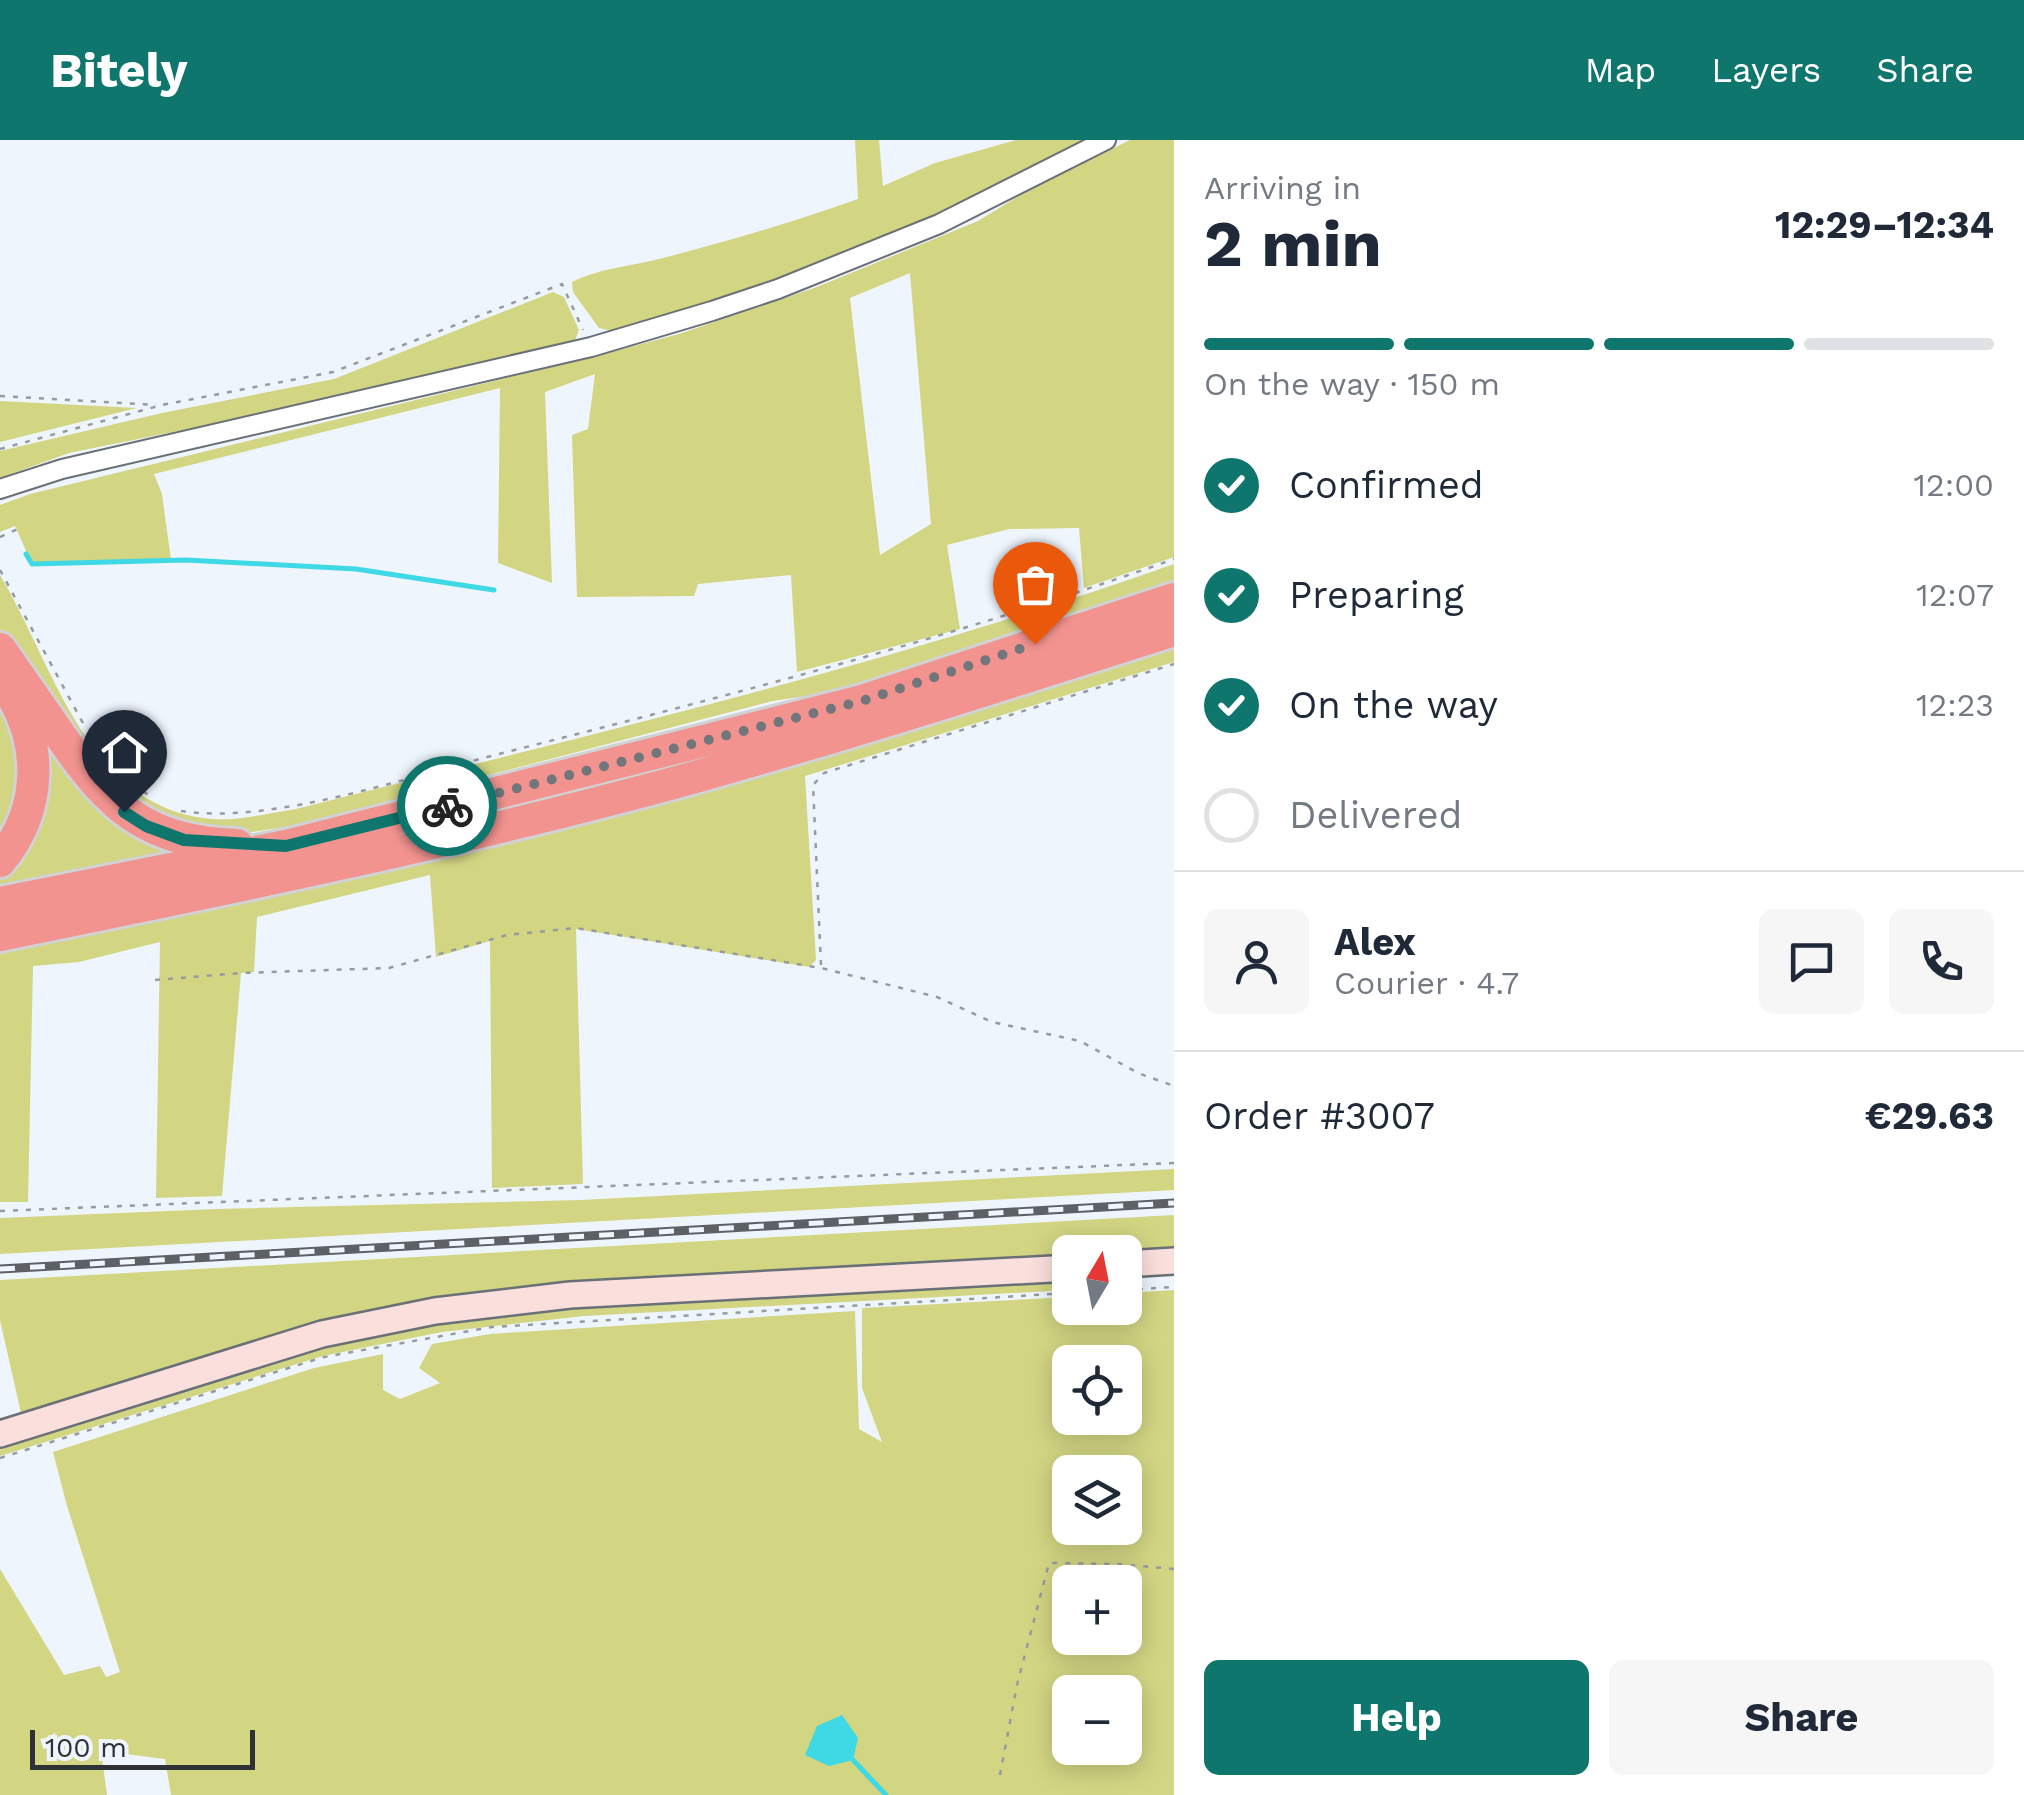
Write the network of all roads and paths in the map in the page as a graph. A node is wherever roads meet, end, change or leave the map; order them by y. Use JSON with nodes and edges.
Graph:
{"nodes":[{"id":1,"x":1106,"y":140,"type":"edge"},
{"id":2,"x":591,"y":347,"type":"junction"},
{"id":3,"x":0,"y":396,"type":"edge"},
{"id":4,"x":162,"y":405,"type":"junction"},
{"id":5,"x":0,"y":448,"type":"edge"},
{"id":6,"x":0,"y":489,"type":"edge"},
{"id":7,"x":22,"y":527,"type":"dead end"},
{"id":8,"x":0,"y":537,"type":"edge"},
{"id":9,"x":1174,"y":559,"type":"edge"},
{"id":10,"x":0,"y":570,"type":"edge"},
{"id":11,"x":1174,"y":599,"type":"edge"},
{"id":12,"x":1174,"y":630,"type":"edge"},
{"id":13,"x":0,"y":649,"type":"edge"},
{"id":14,"x":1174,"y":664,"type":"edge"},
{"id":15,"x":0,"y":677,"type":"edge"},
{"id":16,"x":151,"y":797,"type":"dead end"},
{"id":17,"x":180,"y":811,"type":"dead end"},
{"id":18,"x":286,"y":846,"type":"junction"},
{"id":19,"x":0,"y":861,"type":"edge"},
{"id":20,"x":0,"y":903,"type":"edge"},
{"id":21,"x":0,"y":935,"type":"edge"},
{"id":22,"x":821,"y":968,"type":"junction"},
{"id":23,"x":155,"y":980,"type":"dead end"},
{"id":24,"x":1174,"y":1086,"type":"edge"},
{"id":25,"x":1174,"y":1163,"type":"edge"},
{"id":26,"x":0,"y":1211,"type":"edge"},
{"id":27,"x":1174,"y":1261,"type":"edge"},
{"id":28,"x":1142,"y":1263,"type":"edge"},
{"id":29,"x":1052,"y":1269,"type":"edge"},
{"id":30,"x":1174,"y":1287,"type":"edge"},
{"id":31,"x":1142,"y":1289,"type":"edge"},
{"id":32,"x":1052,"y":1294,"type":"edge"},
{"id":33,"x":0,"y":1434,"type":"edge"},
{"id":34,"x":0,"y":1458,"type":"edge"},
{"id":35,"x":1174,"y":1569,"type":"edge"},
{"id":36,"x":1000,"y":1775,"type":"dead end"}],
"edges":[{"from":1,"to":2,"type":"street"},
{"from":2,"to":4,"type":"path"},
{"from":2,"to":6,"type":"street"},
{"from":3,"to":4,"type":"path"},
{"from":4,"to":5,"type":"path"},
{"from":7,"to":8,"type":"path"},
{"from":9,"to":17,"type":"path"},
{"from":10,"to":16,"type":"path"},
{"from":11,"to":18,"type":"highway"},
{"from":12,"to":21,"type":"highway"},
{"from":13,"to":18,"type":"highway"},
{"from":14,"to":22,"type":"path"},
{"from":15,"to":19,"type":"highway"},
{"from":18,"to":20,"type":"highway"},
{"from":22,"to":23,"type":"path"},
{"from":22,"to":24,"type":"path"},
{"from":25,"to":26,"type":"path"},
{"from":27,"to":28,"type":"main road"},
{"from":29,"to":33,"type":"main road"},
{"from":30,"to":31,"type":"path"},
{"from":32,"to":34,"type":"path"},
{"from":35,"to":36,"type":"path"}]}
